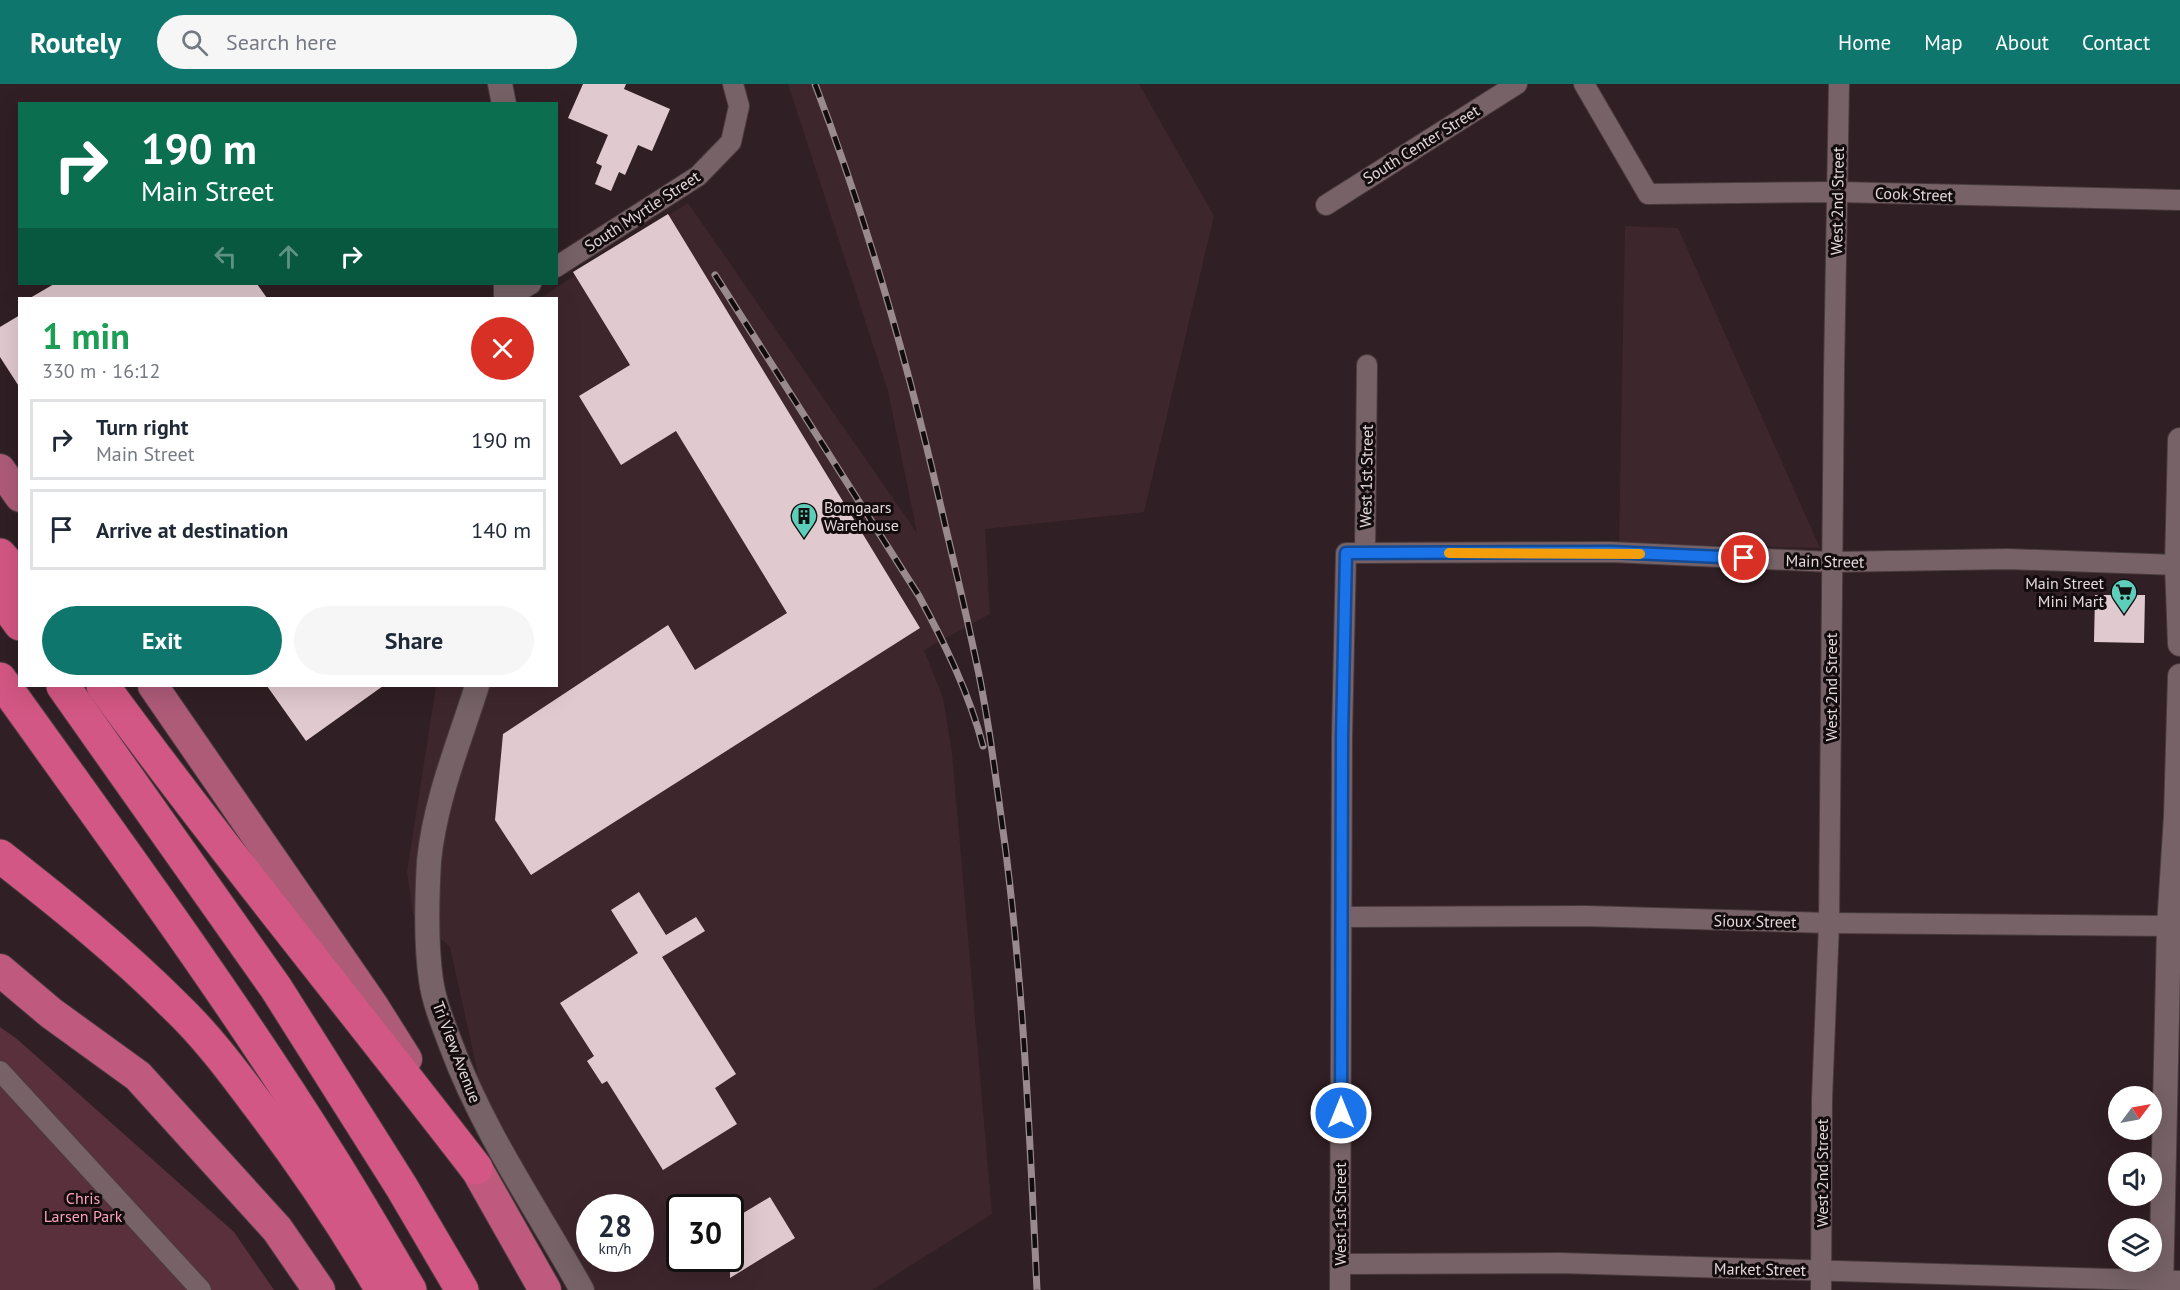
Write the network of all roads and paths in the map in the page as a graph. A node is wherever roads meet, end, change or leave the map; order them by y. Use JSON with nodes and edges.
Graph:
{"nodes":[{"id":1,"x":500,"y":84,"type":"edge"},
{"id":2,"x":733,"y":84,"type":"edge"},
{"id":3,"x":1517,"y":84,"type":"edge"},
{"id":4,"x":1584,"y":84,"type":"edge"},
{"id":5,"x":1839,"y":84,"type":"edge"},
{"id":6,"x":504,"y":102,"type":"edge"},
{"id":7,"x":1837,"y":192,"type":"junction"},
{"id":8,"x":2180,"y":200,"type":"edge"},
{"id":9,"x":1326,"y":205,"type":"dead end"},
{"id":10,"x":558,"y":266,"type":"edge"},
{"id":11,"x":529,"y":285,"type":"edge"},
{"id":12,"x":509,"y":297,"type":"edge"},
{"id":13,"x":1368,"y":365,"type":"dead end"},
{"id":14,"x":2180,"y":440,"type":"edge"},
{"id":15,"x":0,"y":469,"type":"edge"},
{"id":16,"x":18,"y":493,"type":"edge"},
{"id":17,"x":1365,"y":553,"type":"junction"},
{"id":18,"x":0,"y":555,"type":"edge"},
{"id":19,"x":1832,"y":562,"type":"junction"},
{"id":20,"x":2177,"y":565,"type":"junction"},
{"id":21,"x":18,"y":576,"type":"edge"},
{"id":22,"x":0,"y":596,"type":"edge"},
{"id":23,"x":18,"y":621,"type":"edge"},
{"id":24,"x":2180,"y":644,"type":"edge"},
{"id":25,"x":2180,"y":676,"type":"edge"},
{"id":26,"x":0,"y":679,"type":"edge"},
{"id":27,"x":64,"y":687,"type":"edge"},
{"id":28,"x":104,"y":687,"type":"edge"},
{"id":29,"x":154,"y":687,"type":"edge"},
{"id":30,"x":477,"y":687,"type":"edge"},
{"id":31,"x":0,"y":856,"type":"edge"},
{"id":32,"x":1342,"y":917,"type":"junction"},
{"id":33,"x":1829,"y":923,"type":"junction"},
{"id":34,"x":2169,"y":926,"type":"junction"},
{"id":35,"x":0,"y":970,"type":"edge"},
{"id":36,"x":0,"y":1071,"type":"edge"},
{"id":37,"x":476,"y":1168,"type":"junction"},
{"id":38,"x":1340,"y":1264,"type":"junction"},
{"id":39,"x":1821,"y":1280,"type":"edge"},
{"id":40,"x":2167,"y":1284,"type":"edge"},
{"id":41,"x":201,"y":1290,"type":"edge"},
{"id":42,"x":319,"y":1290,"type":"edge"},
{"id":43,"x":382,"y":1290,"type":"edge"},
{"id":44,"x":410,"y":1290,"type":"edge"},
{"id":45,"x":462,"y":1290,"type":"edge"},
{"id":46,"x":545,"y":1290,"type":"edge"},
{"id":47,"x":582,"y":1290,"type":"edge"},
{"id":48,"x":1340,"y":1290,"type":"edge"}],
"edges":[{"from":1,"to":6,"type":"street"},
{"from":2,"to":10,"type":"street","name":"South Myrtle Street"},
{"from":3,"to":9,"type":"street","name":"South Center Street"},
{"from":4,"to":7,"type":"street","name":"Cook Street"},
{"from":5,"to":7,"type":"street","name":"West 2nd Street"},
{"from":7,"to":8,"type":"street","name":"Cook Street"},
{"from":7,"to":19,"type":"street","name":"West 2nd Street"},
{"from":11,"to":12,"type":"street"},
{"from":13,"to":17,"type":"street","name":"West 1st Street"},
{"from":14,"to":20,"type":"street"},
{"from":15,"to":16,"type":"main road"},
{"from":17,"to":19,"type":"street","name":"Main Street"},
{"from":17,"to":32,"type":"street","name":"West 1st Street"},
{"from":18,"to":21,"type":"highway"},
{"from":19,"to":20,"type":"street","name":"Main Street"},
{"from":19,"to":33,"type":"street","name":"West 2nd Street"},
{"from":20,"to":24,"type":"street"},
{"from":22,"to":23,"type":"highway"},
{"from":25,"to":34,"type":"street"},
{"from":26,"to":44,"type":"highway"},
{"from":27,"to":45,"type":"highway"},
{"from":28,"to":37,"type":"highway"},
{"from":29,"to":37,"type":"main road"},
{"from":30,"to":47,"type":"street","name":"Tri View Avenue"},
{"from":31,"to":43,"type":"highway"},
{"from":32,"to":33,"type":"street","name":"Sioux Street"},
{"from":32,"to":38,"type":"street","name":"West 1st Street"},
{"from":33,"to":34,"type":"street","name":"Sioux Street"},
{"from":33,"to":39,"type":"street","name":"West 2nd Street"},
{"from":34,"to":40,"type":"street"},
{"from":35,"to":42,"type":"highway"},
{"from":36,"to":41,"type":"street"},
{"from":37,"to":46,"type":"highway"},
{"from":38,"to":39,"type":"street","name":"Market Street"},
{"from":38,"to":48,"type":"street","name":"West 1st Street"},
{"from":39,"to":40,"type":"street","name":"Market Street"}]}
